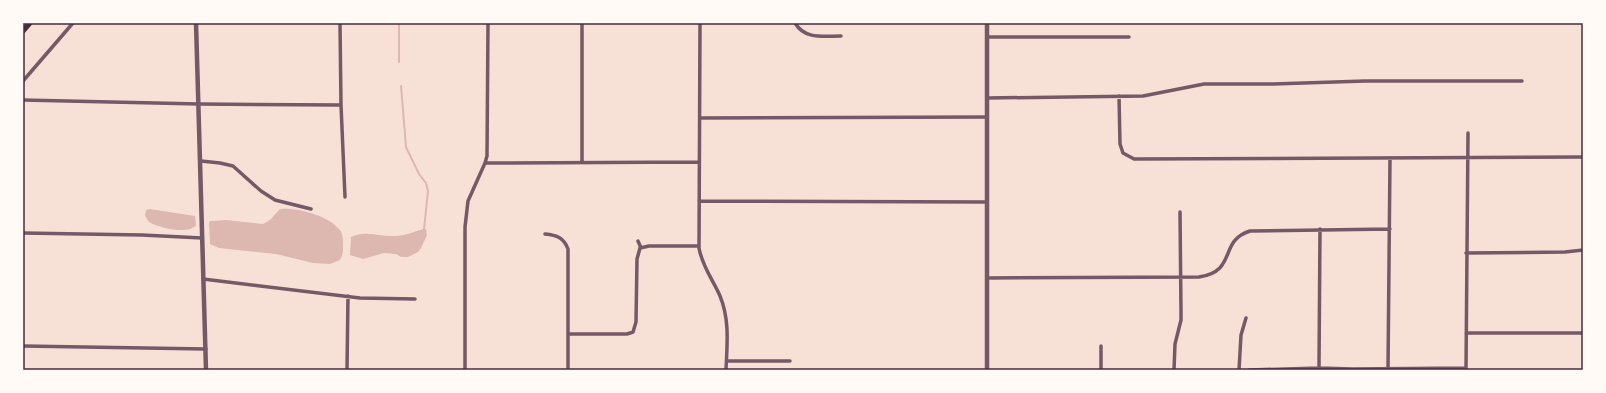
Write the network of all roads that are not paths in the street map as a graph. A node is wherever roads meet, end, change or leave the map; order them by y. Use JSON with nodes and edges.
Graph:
{"nodes":[{"id":1,"x":30,"y":23,"type":"edge"},
{"id":2,"x":73,"y":23,"type":"edge"},
{"id":3,"x":196,"y":23,"type":"edge"},
{"id":4,"x":340,"y":23,"type":"edge"},
{"id":5,"x":488,"y":23,"type":"edge"},
{"id":6,"x":582,"y":23,"type":"edge"},
{"id":7,"x":700,"y":23,"type":"edge"},
{"id":8,"x":795,"y":23,"type":"edge"},
{"id":9,"x":987,"y":23,"type":"edge"},
{"id":10,"x":23,"y":31,"type":"edge"},
{"id":11,"x":841,"y":36,"type":"dead end"},
{"id":12,"x":1129,"y":37,"type":"dead end"},
{"id":13,"x":987,"y":38,"type":"junction"},
{"id":14,"x":23,"y":81,"type":"edge"},
{"id":15,"x":1522,"y":81,"type":"dead end"},
{"id":16,"x":1119,"y":96,"type":"junction"},
{"id":17,"x":987,"y":98,"type":"junction"},
{"id":18,"x":23,"y":100,"type":"edge"},
{"id":19,"x":199,"y":104,"type":"junction"},
{"id":20,"x":341,"y":105,"type":"junction"},
{"id":21,"x":987,"y":117,"type":"junction"},
{"id":22,"x":700,"y":118,"type":"junction"},
{"id":23,"x":1468,"y":133,"type":"dead end"},
{"id":24,"x":1390,"y":158,"type":"junction"},
{"id":25,"x":1467,"y":158,"type":"junction"},
{"id":26,"x":1583,"y":158,"type":"edge"},
{"id":27,"x":201,"y":162,"type":"junction"},
{"id":28,"x":699,"y":162,"type":"junction"},
{"id":29,"x":485,"y":163,"type":"junction"},
{"id":30,"x":582,"y":163,"type":"junction"},
{"id":31,"x":346,"y":197,"type":"dead end"},
{"id":32,"x":699,"y":201,"type":"junction"},
{"id":33,"x":987,"y":202,"type":"junction"},
{"id":34,"x":311,"y":209,"type":"dead end"},
{"id":35,"x":1180,"y":212,"type":"dead end"},
{"id":36,"x":1390,"y":229,"type":"junction"},
{"id":37,"x":1320,"y":230,"type":"junction"},
{"id":38,"x":23,"y":233,"type":"edge"},
{"id":39,"x":545,"y":234,"type":"dead end"},
{"id":40,"x":202,"y":238,"type":"junction"},
{"id":41,"x":638,"y":241,"type":"dead end"},
{"id":42,"x":698,"y":246,"type":"junction"},
{"id":43,"x":641,"y":248,"type":"junction"},
{"id":44,"x":1583,"y":250,"type":"edge"},
{"id":45,"x":1466,"y":253,"type":"junction"},
{"id":46,"x":1181,"y":277,"type":"junction"},
{"id":47,"x":987,"y":278,"type":"junction"},
{"id":48,"x":203,"y":279,"type":"junction"},
{"id":49,"x":348,"y":296,"type":"junction"},
{"id":50,"x":416,"y":299,"type":"dead end"},
{"id":51,"x":1246,"y":318,"type":"dead end"},
{"id":52,"x":633,"y":332,"type":"junction"},
{"id":53,"x":1466,"y":333,"type":"junction"},
{"id":54,"x":1583,"y":333,"type":"edge"},
{"id":55,"x":568,"y":334,"type":"junction"},
{"id":56,"x":637,"y":335,"type":"dead end"},
{"id":57,"x":23,"y":346,"type":"edge"},
{"id":58,"x":1101,"y":346,"type":"dead end"},
{"id":59,"x":206,"y":349,"type":"junction"},
{"id":60,"x":727,"y":361,"type":"junction"},
{"id":61,"x":790,"y":361,"type":"dead end"},
{"id":62,"x":1319,"y":368,"type":"junction"},
{"id":63,"x":1388,"y":369,"type":"edge"},
{"id":64,"x":1466,"y":369,"type":"edge"},
{"id":65,"x":206,"y":370,"type":"edge"},
{"id":66,"x":348,"y":370,"type":"edge"},
{"id":67,"x":465,"y":370,"type":"edge"},
{"id":68,"x":568,"y":370,"type":"edge"},
{"id":69,"x":726,"y":370,"type":"edge"},
{"id":70,"x":987,"y":370,"type":"edge"},
{"id":71,"x":1101,"y":370,"type":"edge"},
{"id":72,"x":1174,"y":370,"type":"edge"},
{"id":73,"x":1239,"y":370,"type":"edge"},
{"id":74,"x":1250,"y":370,"type":"edge"}],
"edges":[{"from":1,"to":10,"type":"main road"},
{"from":2,"to":14,"type":"street"},
{"from":3,"to":19,"type":"street"},
{"from":4,"to":20,"type":"street"},
{"from":5,"to":29,"type":"street"},
{"from":6,"to":30,"type":"street"},
{"from":7,"to":22,"type":"street"},
{"from":8,"to":11,"type":"street"},
{"from":9,"to":13,"type":"street"},
{"from":12,"to":13,"type":"street"},
{"from":13,"to":17,"type":"street"},
{"from":15,"to":16,"type":"street"},
{"from":16,"to":17,"type":"street"},
{"from":16,"to":24,"type":"street"},
{"from":17,"to":21,"type":"street"},
{"from":18,"to":19,"type":"street"},
{"from":19,"to":20,"type":"street"},
{"from":19,"to":27,"type":"street"},
{"from":20,"to":31,"type":"street"},
{"from":21,"to":22,"type":"street"},
{"from":21,"to":33,"type":"street"},
{"from":22,"to":28,"type":"street"},
{"from":23,"to":25,"type":"street"},
{"from":24,"to":25,"type":"street"},
{"from":24,"to":36,"type":"street"},
{"from":25,"to":26,"type":"street"},
{"from":25,"to":45,"type":"street"},
{"from":27,"to":34,"type":"street"},
{"from":27,"to":40,"type":"street"},
{"from":28,"to":30,"type":"street"},
{"from":28,"to":32,"type":"street"},
{"from":29,"to":30,"type":"street"},
{"from":29,"to":67,"type":"street"},
{"from":32,"to":33,"type":"street"},
{"from":32,"to":42,"type":"street"},
{"from":33,"to":47,"type":"street"},
{"from":35,"to":46,"type":"street"},
{"from":36,"to":37,"type":"street"},
{"from":36,"to":63,"type":"street"},
{"from":37,"to":46,"type":"street"},
{"from":37,"to":62,"type":"street"},
{"from":38,"to":40,"type":"street"},
{"from":39,"to":55,"type":"street"},
{"from":40,"to":48,"type":"street"},
{"from":41,"to":43,"type":"street"},
{"from":42,"to":43,"type":"street"},
{"from":42,"to":60,"type":"street"},
{"from":43,"to":52,"type":"street"},
{"from":44,"to":45,"type":"street"},
{"from":45,"to":53,"type":"street"},
{"from":46,"to":47,"type":"street"},
{"from":46,"to":72,"type":"street"},
{"from":47,"to":70,"type":"street"},
{"from":48,"to":49,"type":"street"},
{"from":48,"to":59,"type":"street"},
{"from":49,"to":50,"type":"street"},
{"from":49,"to":66,"type":"street"},
{"from":51,"to":73,"type":"street"},
{"from":52,"to":55,"type":"street"},
{"from":52,"to":56,"type":"street"},
{"from":53,"to":54,"type":"street"},
{"from":53,"to":64,"type":"street"},
{"from":55,"to":68,"type":"street"},
{"from":57,"to":59,"type":"street"},
{"from":58,"to":71,"type":"street"},
{"from":59,"to":65,"type":"street"},
{"from":60,"to":61,"type":"street"},
{"from":60,"to":69,"type":"street"},
{"from":62,"to":63,"type":"street"},
{"from":62,"to":74,"type":"street"},
{"from":63,"to":64,"type":"street"}]}
